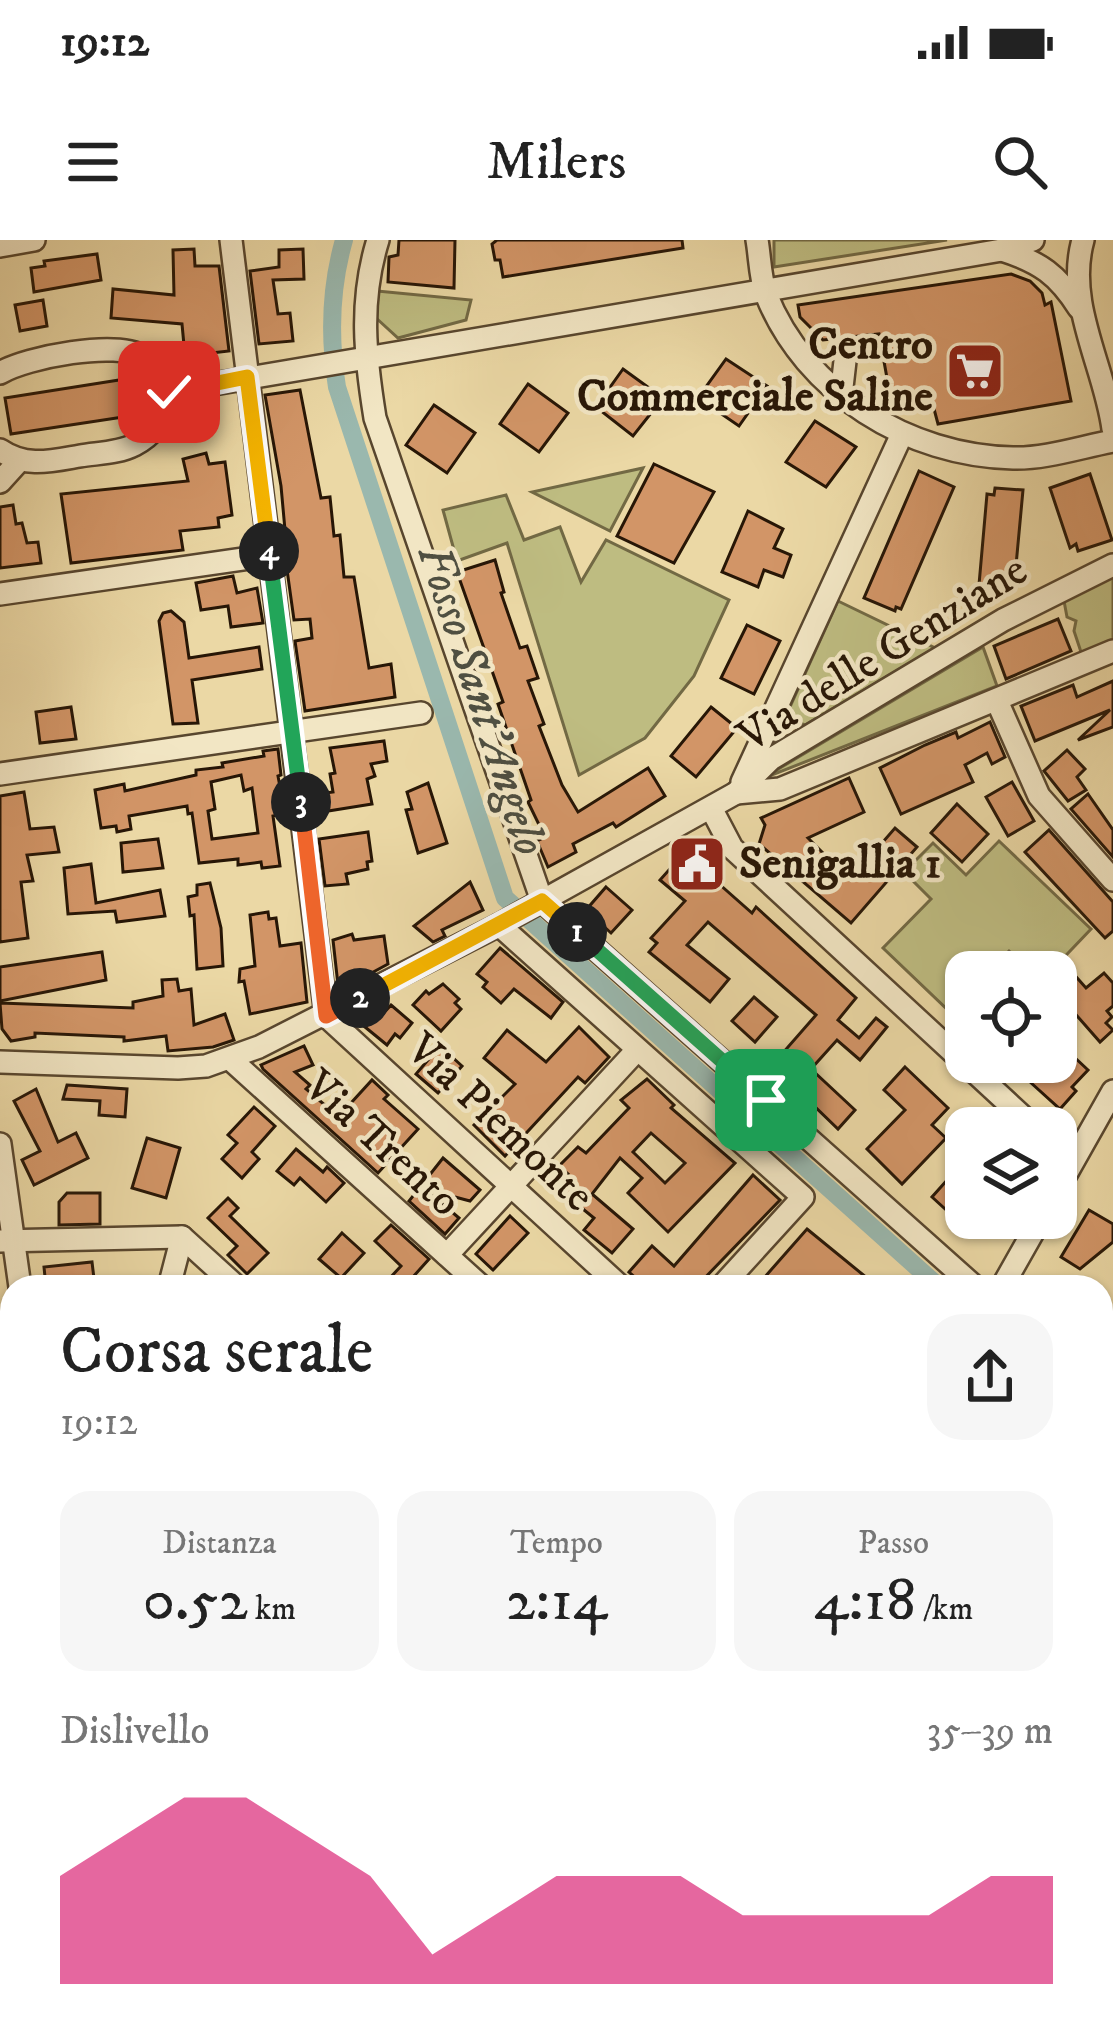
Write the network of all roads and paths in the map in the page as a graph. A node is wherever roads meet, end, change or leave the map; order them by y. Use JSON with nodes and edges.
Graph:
{"nodes":[{"id":1,"x":34,"y":240,"type":"edge"},
{"id":2,"x":231,"y":240,"type":"edge"},
{"id":3,"x":377,"y":240,"type":"edge"},
{"id":4,"x":757,"y":240,"type":"edge"},
{"id":5,"x":1034,"y":240,"type":"edge"},
{"id":6,"x":1083,"y":240,"type":"edge"},
{"id":7,"x":0,"y":246,"type":"edge"},
{"id":8,"x":1002,"y":250,"type":"junction"},
{"id":9,"x":765,"y":291,"type":"junction"},
{"id":10,"x":1082,"y":314,"type":"junction"},
{"id":11,"x":0,"y":357,"type":"edge"},
{"id":12,"x":365,"y":358,"type":"junction"},
{"id":13,"x":23,"y":361,"type":"junction"},
{"id":14,"x":845,"y":361,"type":"dead end"},
{"id":15,"x":160,"y":370,"type":"junction"},
{"id":16,"x":0,"y":373,"type":"edge"},
{"id":17,"x":247,"y":377,"type":"junction"},
{"id":18,"x":202,"y":386,"type":"junction"},
{"id":19,"x":841,"y":396,"type":"junction"},
{"id":20,"x":166,"y":416,"type":"junction"},
{"id":21,"x":1113,"y":429,"type":"edge"},
{"id":22,"x":902,"y":434,"type":"junction"},
{"id":23,"x":1113,"y":441,"type":"edge"},
{"id":24,"x":10,"y":455,"type":"edge"},
{"id":25,"x":0,"y":482,"type":"edge"},
{"id":26,"x":270,"y":555,"type":"junction"},
{"id":27,"x":1113,"y":565,"type":"edge"},
{"id":28,"x":0,"y":594,"type":"edge"},
{"id":29,"x":1113,"y":650,"type":"edge"},
{"id":30,"x":997,"y":700,"type":"junction"},
{"id":31,"x":774,"y":711,"type":"junction"},
{"id":32,"x":421,"y":712,"type":"dead end"},
{"id":33,"x":293,"y":731,"type":"junction"},
{"id":34,"x":805,"y":739,"type":"junction"},
{"id":35,"x":0,"y":774,"type":"edge"},
{"id":36,"x":736,"y":794,"type":"junction"},
{"id":37,"x":710,"y":808,"type":"junction"},
{"id":38,"x":1113,"y":880,"type":"edge"},
{"id":39,"x":542,"y":901,"type":"junction"},
{"id":40,"x":499,"y":925,"type":"junction"},
{"id":41,"x":326,"y":1016,"type":"junction"},
{"id":42,"x":637,"y":1051,"type":"junction"},
{"id":43,"x":230,"y":1059,"type":"junction"},
{"id":44,"x":0,"y":1062,"type":"edge"},
{"id":45,"x":1113,"y":1091,"type":"edge"},
{"id":46,"x":1012,"y":1107,"type":"edge"},
{"id":47,"x":1077,"y":1138,"type":"edge"},
{"id":48,"x":0,"y":1144,"type":"edge"},
{"id":49,"x":510,"y":1186,"type":"junction"},
{"id":50,"x":182,"y":1237,"type":"junction"},
{"id":51,"x":1029,"y":1239,"type":"edge"},
{"id":52,"x":7,"y":1240,"type":"edge"},
{"id":53,"x":447,"y":1255,"type":"junction"},
{"id":54,"x":17,"y":1275,"type":"edge"},
{"id":55,"x":172,"y":1275,"type":"edge"},
{"id":56,"x":224,"y":1275,"type":"edge"},
{"id":57,"x":469,"y":1275,"type":"edge"},
{"id":58,"x":608,"y":1275,"type":"edge"},
{"id":59,"x":732,"y":1275,"type":"edge"},
{"id":60,"x":962,"y":1275,"type":"edge"},
{"id":61,"x":1009,"y":1275,"type":"edge"}],
"edges":[{"from":1,"to":7,"type":"street"},
{"from":2,"to":17,"type":"street"},
{"from":3,"to":12,"type":"street"},
{"from":4,"to":9,"type":"street"},
{"from":5,"to":8,"type":"street"},
{"from":6,"to":10,"type":"street"},
{"from":8,"to":9,"type":"street"},
{"from":8,"to":10,"type":"street"},
{"from":9,"to":12,"type":"street"},
{"from":9,"to":19,"type":"street"},
{"from":10,"to":21,"type":"street"},
{"from":11,"to":13,"type":"street"},
{"from":12,"to":17,"type":"street"},
{"from":12,"to":39,"type":"street"},
{"from":13,"to":15,"type":"street"},
{"from":13,"to":16,"type":"street"},
{"from":14,"to":19,"type":"street"},
{"from":15,"to":18,"type":"street"},
{"from":15,"to":20,"type":"street"},
{"from":17,"to":18,"type":"street"},
{"from":17,"to":26,"type":"street"},
{"from":18,"to":20,"type":"street"},
{"from":19,"to":22,"type":"street"},
{"from":20,"to":24,"type":"street"},
{"from":22,"to":23,"type":"street"},
{"from":22,"to":31,"type":"street"},
{"from":24,"to":25,"type":"street"},
{"from":26,"to":28,"type":"street"},
{"from":26,"to":33,"type":"street"},
{"from":27,"to":34,"type":"street","name":"Via delle Genziane"},
{"from":29,"to":30,"type":"street","name":"Via delle Genziane"},
{"from":30,"to":36,"type":"street","name":"Via delle Genziane"},
{"from":30,"to":38,"type":"street"},
{"from":31,"to":34,"type":"street"},
{"from":31,"to":36,"type":"street"},
{"from":32,"to":33,"type":"street"},
{"from":33,"to":35,"type":"street"},
{"from":33,"to":41,"type":"street"},
{"from":34,"to":36,"type":"street","name":"Via delle Genziane"},
{"from":36,"to":37,"type":"street"},
{"from":37,"to":39,"type":"street"},
{"from":37,"to":46,"type":"street"},
{"from":39,"to":40,"type":"street"},
{"from":39,"to":60,"type":"street"},
{"from":40,"to":41,"type":"street"},
{"from":40,"to":42,"type":"street"},
{"from":41,"to":43,"type":"street"},
{"from":41,"to":49,"type":"street","name":"Via Piemonte"},
{"from":42,"to":49,"type":"street"},
{"from":42,"to":59,"type":"street"},
{"from":43,"to":44,"type":"street"},
{"from":43,"to":53,"type":"street","name":"Via Trento"},
{"from":45,"to":47,"type":"street"},
{"from":48,"to":52,"type":"street"},
{"from":49,"to":53,"type":"street"},
{"from":49,"to":58,"type":"street","name":"Via Piemonte"},
{"from":50,"to":52,"type":"street"},
{"from":50,"to":55,"type":"street"},
{"from":50,"to":56,"type":"street"},
{"from":51,"to":61,"type":"street"},
{"from":52,"to":54,"type":"street"},
{"from":53,"to":57,"type":"street","name":"Via Trento"}]}
